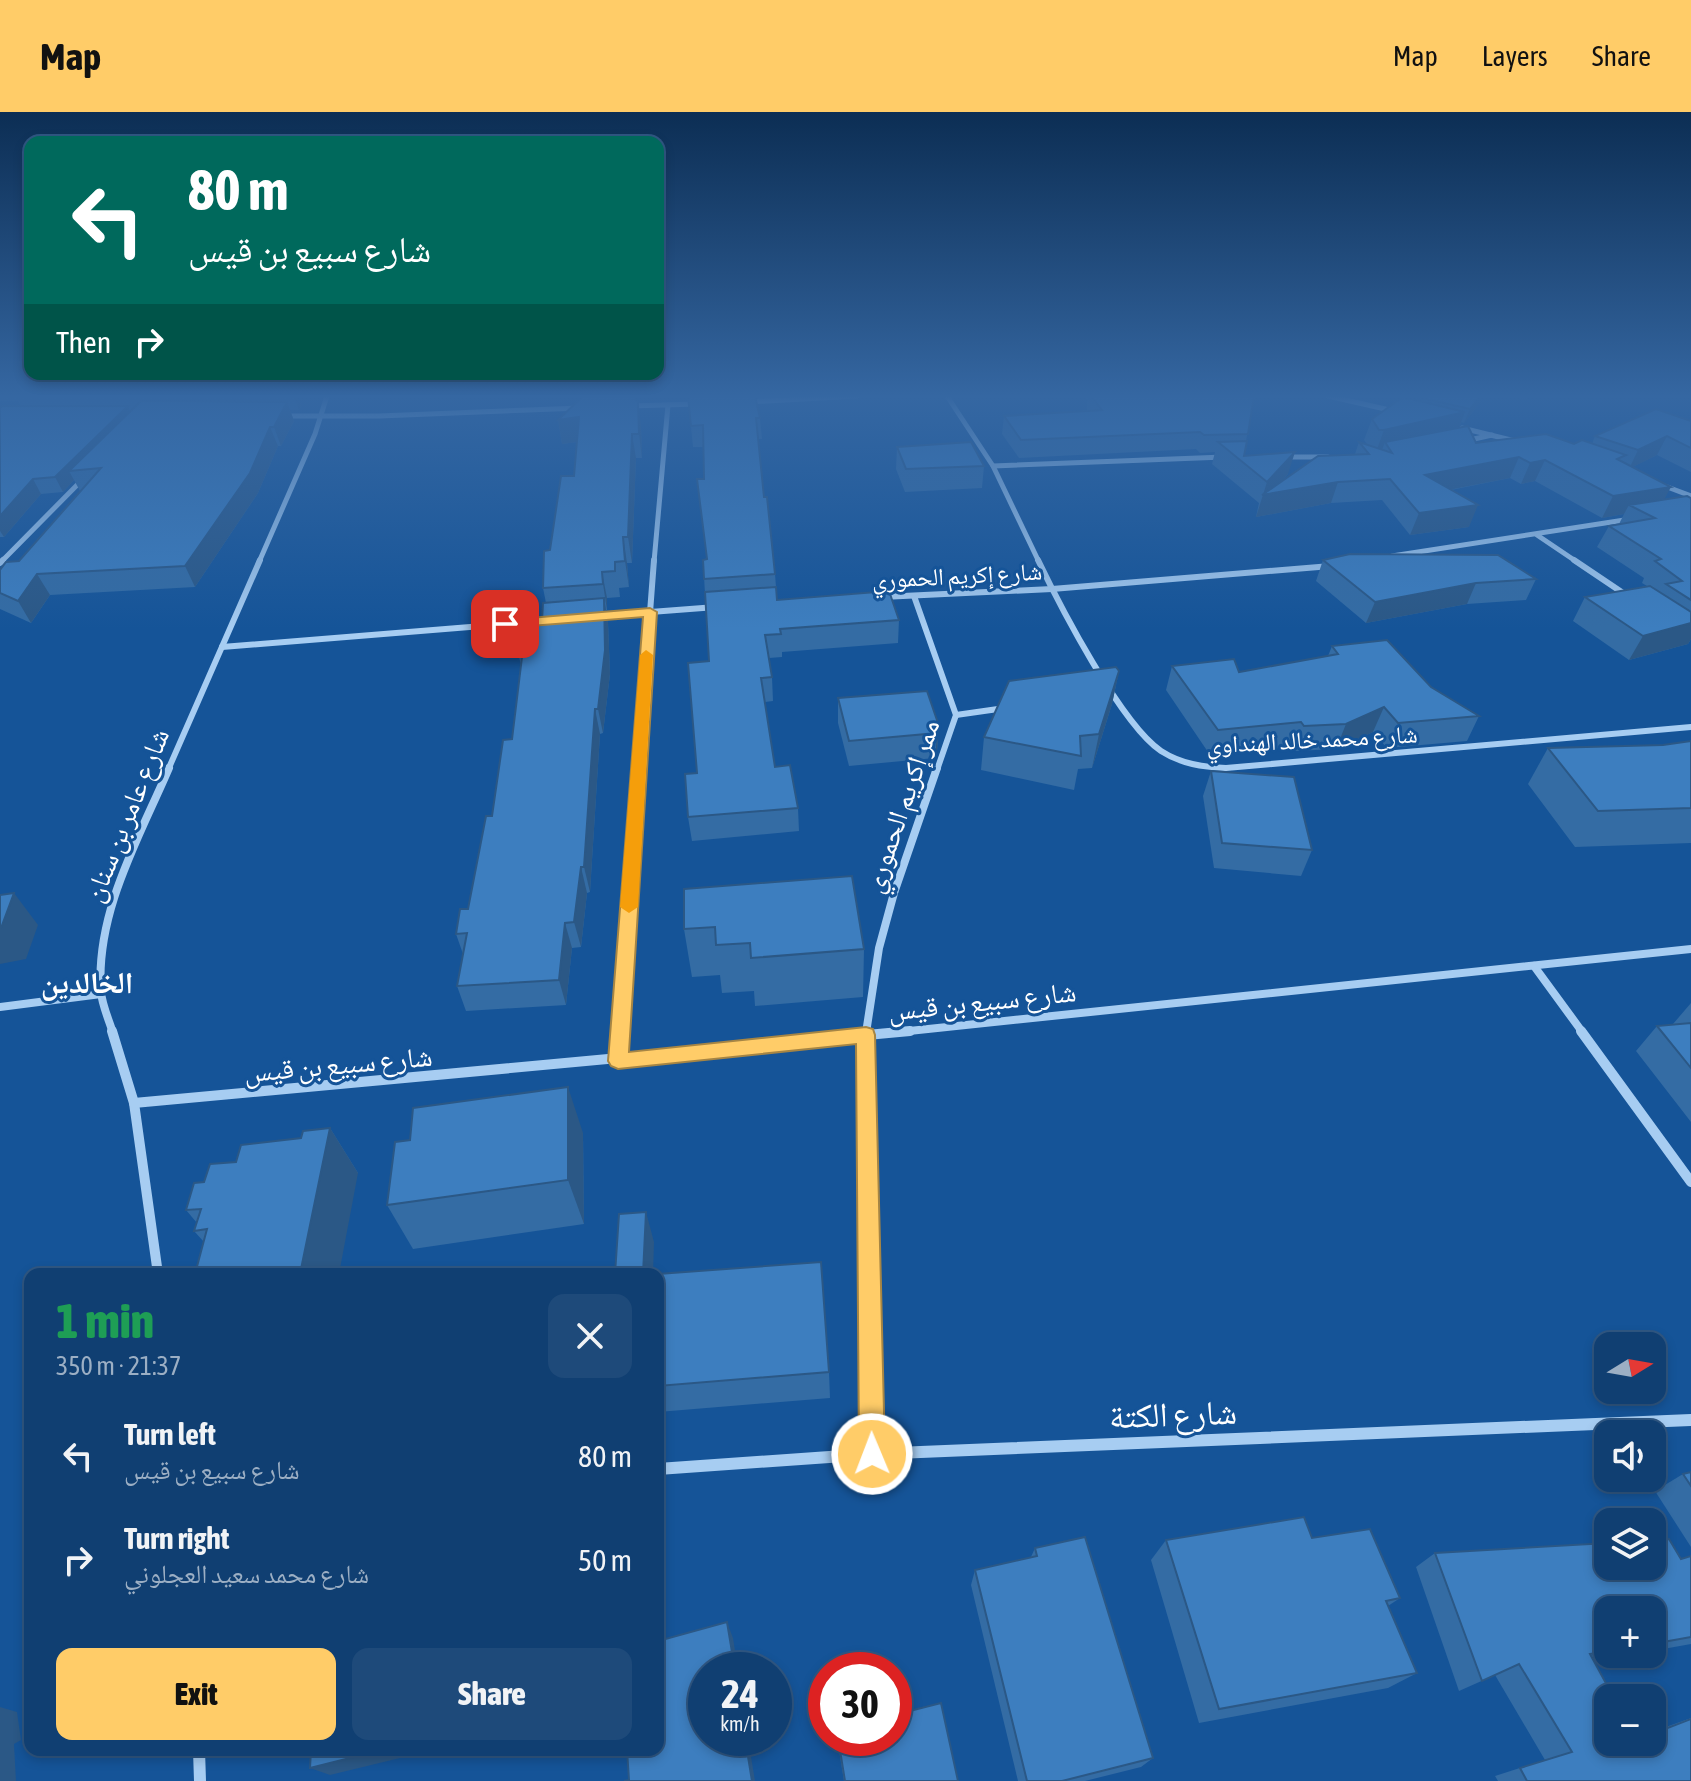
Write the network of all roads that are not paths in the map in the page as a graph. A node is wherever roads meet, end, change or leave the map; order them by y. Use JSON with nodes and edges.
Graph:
{"nodes":[{"id":1,"x":297,"y":474,"type":"edge"},
{"id":2,"x":662,"y":474,"type":"edge"},
{"id":3,"x":997,"y":474,"type":"edge"},
{"id":4,"x":84,"y":477,"type":"edge"},
{"id":5,"x":1650,"y":481,"type":"edge"},
{"id":6,"x":1691,"y":496,"type":"edge"},
{"id":7,"x":1645,"y":516,"type":"edge"},
{"id":8,"x":1537,"y":534,"type":"junction"},
{"id":9,"x":1388,"y":557,"type":"edge"},
{"id":10,"x":0,"y":563,"type":"edge"},
{"id":11,"x":1344,"y":564,"type":"edge"},
{"id":12,"x":1052,"y":589,"type":"junction"},
{"id":13,"x":914,"y":596,"type":"junction"},
{"id":14,"x":870,"y":598,"type":"edge"},
{"id":15,"x":1640,"y":605,"type":"edge"},
{"id":16,"x":722,"y":607,"type":"edge"},
{"id":17,"x":650,"y":612,"type":"junction"},
{"id":18,"x":587,"y":617,"type":"edge"},
{"id":19,"x":540,"y":621,"type":"edge"},
{"id":20,"x":222,"y":647,"type":"junction"},
{"id":21,"x":1112,"y":692,"type":"junction"},
{"id":22,"x":1097,"y":694,"type":"edge"},
{"id":23,"x":1018,"y":706,"type":"edge"},
{"id":24,"x":956,"y":715,"type":"junction"},
{"id":25,"x":1691,"y":727,"type":"edge"},
{"id":26,"x":1691,"y":949,"type":"edge"},
{"id":27,"x":1534,"y":966,"type":"junction"},
{"id":28,"x":101,"y":994,"type":"junction"},
{"id":29,"x":0,"y":1007,"type":"edge"},
{"id":30,"x":866,"y":1035,"type":"junction"},
{"id":31,"x":618,"y":1061,"type":"junction"},
{"id":32,"x":134,"y":1103,"type":"junction"},
{"id":33,"x":1691,"y":1182,"type":"edge"},
{"id":34,"x":157,"y":1268,"type":"edge"},
{"id":35,"x":1691,"y":1420,"type":"edge"},
{"id":36,"x":872,"y":1454,"type":"junction"},
{"id":37,"x":664,"y":1469,"type":"edge"},
{"id":38,"x":199,"y":1756,"type":"edge"},
{"id":39,"x":200,"y":1781,"type":"edge"}],
"edges":[{"from":1,"to":20,"type":"street","name":"شارع عامر بن سنان"},
{"from":2,"to":17,"type":"street"},
{"from":3,"to":12,"type":"street","name":"شارع محمد خالد الهنداوي"},
{"from":4,"to":10,"type":"street"},
{"from":5,"to":6,"type":"street"},
{"from":7,"to":8,"type":"street"},
{"from":8,"to":9,"type":"street"},
{"from":8,"to":15,"type":"street"},
{"from":11,"to":12,"type":"street","name":"شارع إكريم الحموري"},
{"from":12,"to":13,"type":"street","name":"شارع إكريم الحموري"},
{"from":12,"to":21,"type":"street","name":"شارع محمد خالد الهنداوي"},
{"from":13,"to":14,"type":"street","name":"شارع إكريم الحموري"},
{"from":13,"to":24,"type":"street","name":"ممر إكريم الحموري"},
{"from":16,"to":17,"type":"street"},
{"from":17,"to":18,"type":"street"},
{"from":17,"to":31,"type":"street"},
{"from":19,"to":20,"type":"street"},
{"from":20,"to":28,"type":"street","name":"شارع عامر بن سنان"},
{"from":21,"to":22,"type":"street"},
{"from":21,"to":25,"type":"street","name":"شارع محمد خالد الهنداوي"},
{"from":23,"to":24,"type":"street"},
{"from":24,"to":30,"type":"street","name":"ممر إكريم الحموري"},
{"from":26,"to":27,"type":"street","name":"شارع سبيع بن قيس"},
{"from":27,"to":30,"type":"street","name":"شارع سبيع بن قيس"},
{"from":27,"to":33,"type":"street"},
{"from":28,"to":29,"type":"street"},
{"from":28,"to":32,"type":"street","name":"شارع عامر بن سنان"},
{"from":30,"to":31,"type":"street","name":"شارع سبيع بن قيس"},
{"from":30,"to":36,"type":"street","name":"ممر إكريم الحموري"},
{"from":31,"to":32,"type":"street","name":"شارع سبيع بن قيس"},
{"from":32,"to":34,"type":"street","name":"شارع عامر بن سنان"},
{"from":35,"to":36,"type":"street","name":"شارع الكتة"},
{"from":36,"to":37,"type":"street","name":"شارع الكتة"},
{"from":38,"to":39,"type":"street"}]}
